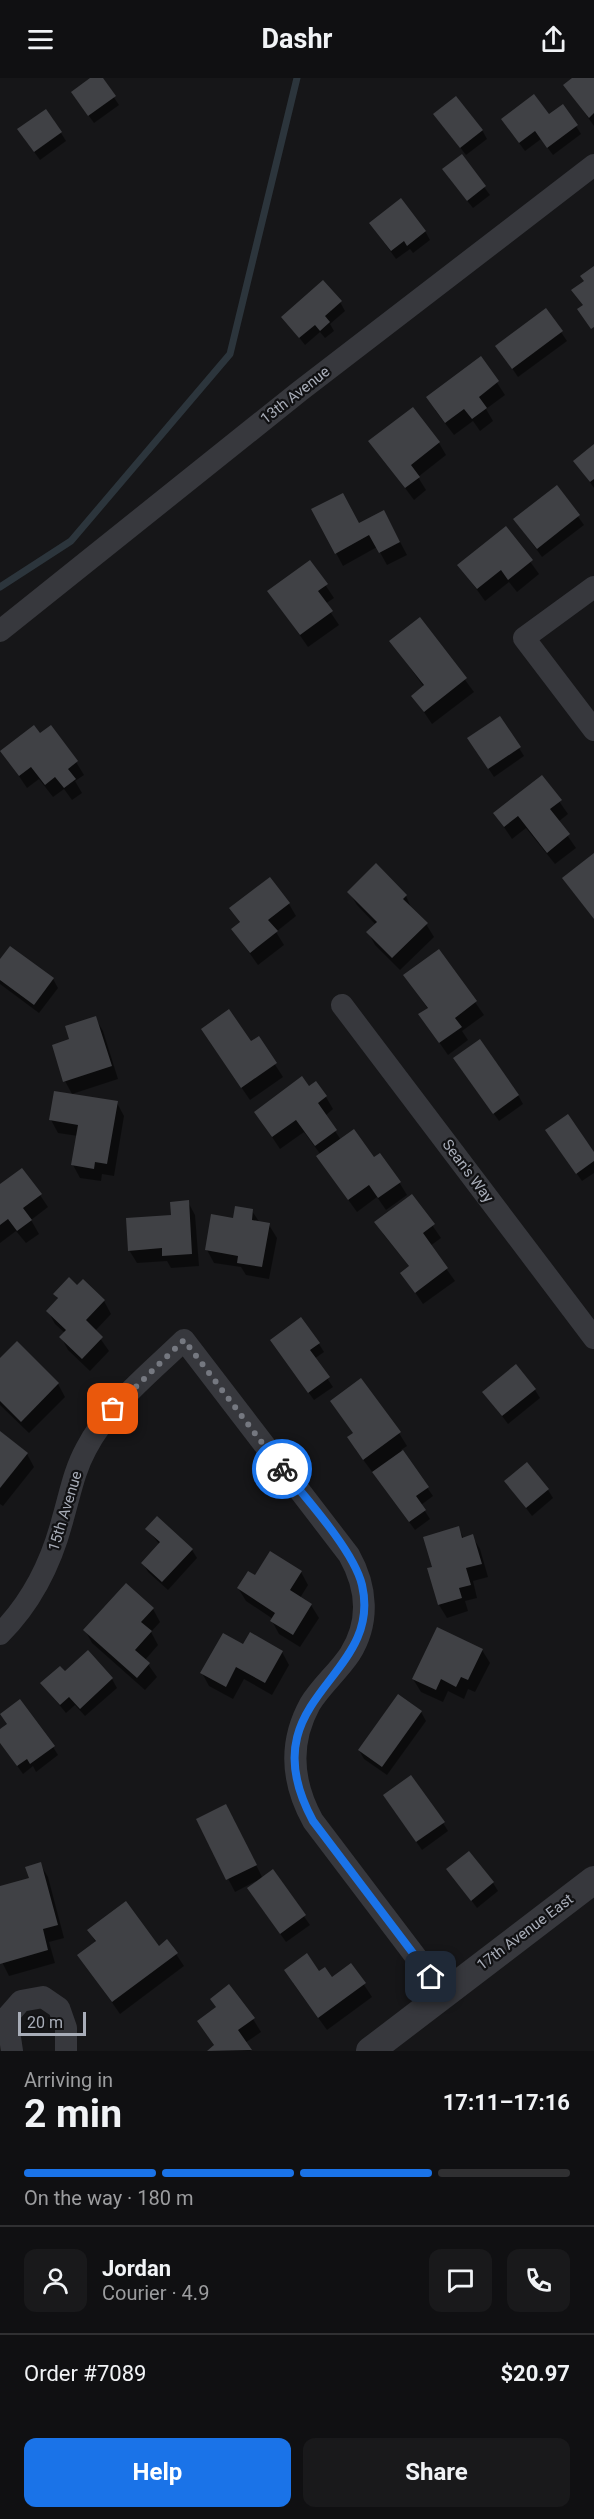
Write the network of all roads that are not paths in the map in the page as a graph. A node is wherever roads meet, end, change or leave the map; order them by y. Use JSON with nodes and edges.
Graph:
{"nodes":[{"id":1,"x":594,"y":165,"type":"edge"},
{"id":2,"x":594,"y":587,"type":"edge"},
{"id":3,"x":0,"y":631,"type":"edge"},
{"id":4,"x":594,"y":730,"type":"edge"},
{"id":5,"x":342,"y":1005,"type":"dead end"},
{"id":6,"x":594,"y":1338,"type":"edge"},
{"id":7,"x":0,"y":1634,"type":"edge"},
{"id":8,"x":594,"y":1880,"type":"edge"},
{"id":9,"x":444,"y":1994,"type":"junction"},
{"id":10,"x":12,"y":2051,"type":"edge"},
{"id":11,"x":66,"y":2051,"type":"edge"},
{"id":12,"x":370,"y":2051,"type":"edge"}],
"edges":[{"from":1,"to":3,"type":"street","name":"13th Avenue"},
{"from":2,"to":4,"type":"street"},
{"from":5,"to":6,"type":"street","name":"Sean's Way"},
{"from":7,"to":9,"type":"street","name":"15th Avenue"},
{"from":8,"to":9,"type":"street","name":"17th Avenue East"},
{"from":9,"to":12,"type":"street","name":"17th Avenue East"},
{"from":10,"to":11,"type":"street"}]}
